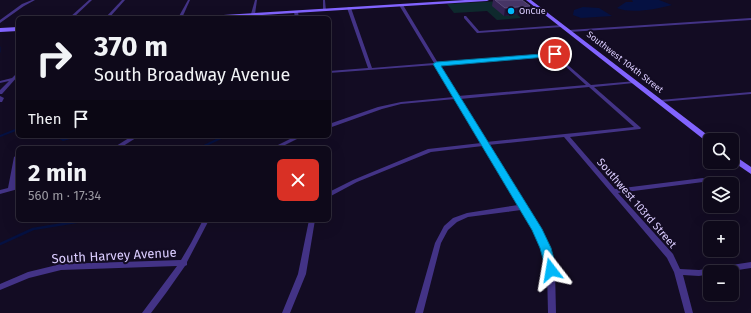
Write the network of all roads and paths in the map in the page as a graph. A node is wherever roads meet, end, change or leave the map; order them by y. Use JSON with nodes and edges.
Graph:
{"nodes":[{"id":1,"x":34,"y":0,"type":"edge"},
{"id":2,"x":91,"y":0,"type":"edge"},
{"id":3,"x":124,"y":0,"type":"edge"},
{"id":4,"x":189,"y":0,"type":"edge"},
{"id":5,"x":256,"y":0,"type":"edge"},
{"id":6,"x":324,"y":0,"type":"edge"},
{"id":7,"x":487,"y":0,"type":"edge"},
{"id":8,"x":528,"y":0,"type":"edge"},
{"id":9,"x":401,"y":5,"type":"junction"},
{"id":10,"x":349,"y":8,"type":"junction"},
{"id":11,"x":325,"y":10,"type":"junction"},
{"id":12,"x":296,"y":12,"type":"junction"},
{"id":13,"x":253,"y":14,"type":"junction"},
{"id":14,"x":73,"y":16,"type":"edge"},
{"id":15,"x":109,"y":16,"type":"edge"},
{"id":16,"x":181,"y":16,"type":"edge"},
{"id":17,"x":241,"y":16,"type":"edge"},
{"id":18,"x":297,"y":16,"type":"edge"},
{"id":19,"x":464,"y":17,"type":"dead end"},
{"id":20,"x":751,"y":19,"type":"edge"},
{"id":21,"x":0,"y":22,"type":"edge"},
{"id":22,"x":562,"y":26,"type":"junction"},
{"id":23,"x":16,"y":29,"type":"edge"},
{"id":24,"x":0,"y":30,"type":"edge"},
{"id":25,"x":568,"y":31,"type":"junction"},
{"id":26,"x":436,"y":64,"type":"junction"},
{"id":27,"x":370,"y":69,"type":"junction"},
{"id":28,"x":331,"y":72,"type":"edge"},
{"id":29,"x":16,"y":76,"type":"edge"},
{"id":30,"x":13,"y":79,"type":"junction"},
{"id":31,"x":0,"y":82,"type":"edge"},
{"id":32,"x":634,"y":82,"type":"junction"},
{"id":33,"x":590,"y":86,"type":"junction"},
{"id":34,"x":0,"y":93,"type":"edge"},
{"id":35,"x":751,"y":93,"type":"edge"},
{"id":36,"x":0,"y":97,"type":"edge"},
{"id":37,"x":457,"y":98,"type":"junction"},
{"id":38,"x":0,"y":101,"type":"edge"},
{"id":39,"x":660,"y":102,"type":"junction"},
{"id":40,"x":331,"y":125,"type":"edge"},
{"id":41,"x":703,"y":135,"type":"edge"},
{"id":42,"x":566,"y":136,"type":"junction"},
{"id":43,"x":133,"y":138,"type":"edge"},
{"id":44,"x":293,"y":138,"type":"edge"},
{"id":45,"x":484,"y":144,"type":"junction"},
{"id":46,"x":119,"y":146,"type":"edge"},
{"id":47,"x":279,"y":146,"type":"edge"},
{"id":48,"x":16,"y":162,"type":"edge"},
{"id":49,"x":739,"y":163,"type":"edge"},
{"id":50,"x":751,"y":172,"type":"edge"},
{"id":51,"x":703,"y":180,"type":"dead end"},
{"id":52,"x":16,"y":188,"type":"edge"},
{"id":53,"x":11,"y":189,"type":"junction"},
{"id":54,"x":614,"y":191,"type":"junction"},
{"id":55,"x":0,"y":192,"type":"edge"},
{"id":56,"x":331,"y":194,"type":"edge"},
{"id":57,"x":524,"y":207,"type":"junction"},
{"id":58,"x":205,"y":222,"type":"edge"},
{"id":59,"x":312,"y":222,"type":"edge"},
{"id":60,"x":184,"y":264,"type":"junction"},
{"id":61,"x":751,"y":265,"type":"edge"},
{"id":62,"x":678,"y":272,"type":"junction"},
{"id":63,"x":0,"y":286,"type":"edge"},
{"id":64,"x":146,"y":313,"type":"edge"},
{"id":65,"x":286,"y":313,"type":"edge"},
{"id":66,"x":419,"y":313,"type":"edge"},
{"id":67,"x":552,"y":313,"type":"edge"},
{"id":68,"x":689,"y":313,"type":"edge"}],
"edges":[{"from":1,"to":21,"type":"street"},
{"from":2,"to":14,"type":"street"},
{"from":3,"to":15,"type":"street"},
{"from":4,"to":16,"type":"street"},
{"from":5,"to":13,"type":"street"},
{"from":6,"to":11,"type":"street"},
{"from":7,"to":9,"type":"main road"},
{"from":8,"to":22,"type":"main road","name":"Southwest 104th Street"},
{"from":9,"to":10,"type":"main road"},
{"from":9,"to":26,"type":"street"},
{"from":10,"to":11,"type":"main road"},
{"from":10,"to":27,"type":"street"},
{"from":11,"to":12,"type":"main road"},
{"from":12,"to":13,"type":"main road"},
{"from":12,"to":18,"type":"street"},
{"from":13,"to":17,"type":"main road"},
{"from":19,"to":22,"type":"street"},
{"from":20,"to":25,"type":"street"},
{"from":22,"to":25,"type":"main road","name":"Southwest 104th Street"},
{"from":23,"to":24,"type":"main road"},
{"from":25,"to":32,"type":"main road","name":"Southwest 104th Street"},
{"from":26,"to":27,"type":"street"},
{"from":26,"to":33,"type":"street"},
{"from":26,"to":37,"type":"street"},
{"from":27,"to":28,"type":"street"},
{"from":29,"to":30,"type":"street"},
{"from":30,"to":31,"type":"street"},
{"from":30,"to":34,"type":"street"},
{"from":32,"to":33,"type":"street"},
{"from":32,"to":39,"type":"main road","name":"Southwest 104th Street"},
{"from":33,"to":37,"type":"street"},
{"from":33,"to":42,"type":"street"},
{"from":35,"to":39,"type":"street"},
{"from":36,"to":38,"type":"street"},
{"from":37,"to":40,"type":"street"},
{"from":37,"to":45,"type":"street"},
{"from":39,"to":41,"type":"main road","name":"Southwest 104th Street"},
{"from":42,"to":45,"type":"street"},
{"from":42,"to":54,"type":"street","name":"Southwest 103rd Street"},
{"from":43,"to":46,"type":"street"},
{"from":44,"to":47,"type":"street"},
{"from":45,"to":56,"type":"street"},
{"from":45,"to":57,"type":"street"},
{"from":48,"to":53,"type":"street"},
{"from":49,"to":50,"type":"main road"},
{"from":51,"to":54,"type":"street"},
{"from":52,"to":53,"type":"street"},
{"from":53,"to":55,"type":"street"},
{"from":54,"to":62,"type":"street","name":"Southwest 103rd Street"},
{"from":57,"to":66,"type":"street"},
{"from":57,"to":67,"type":"street"},
{"from":58,"to":60,"type":"street"},
{"from":59,"to":65,"type":"street"},
{"from":60,"to":63,"type":"street","name":"South Harvey Avenue"},
{"from":60,"to":64,"type":"street"},
{"from":61,"to":62,"type":"street"},
{"from":62,"to":68,"type":"street","name":"Southwest 103rd Street"}]}
